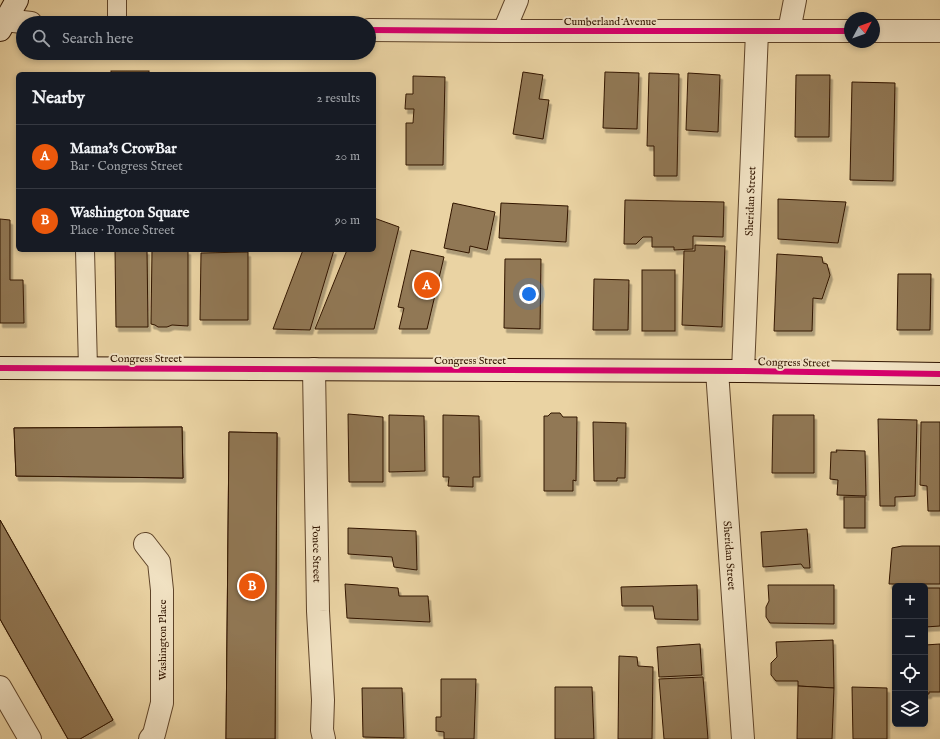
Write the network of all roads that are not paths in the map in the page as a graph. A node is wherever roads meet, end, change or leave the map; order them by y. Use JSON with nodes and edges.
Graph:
{"nodes":[{"id":1,"x":17,"y":0,"type":"edge"},
{"id":2,"x":117,"y":0,"type":"edge"},
{"id":3,"x":517,"y":0,"type":"edge"},
{"id":4,"x":795,"y":0,"type":"edge"},
{"id":5,"x":117,"y":16,"type":"edge"},
{"id":6,"x":2,"y":23,"type":"edge"},
{"id":7,"x":16,"y":23,"type":"edge"},
{"id":8,"x":376,"y":30,"type":"edge"},
{"id":9,"x":504,"y":31,"type":"junction"},
{"id":10,"x":789,"y":31,"type":"junction"},
{"id":11,"x":844,"y":31,"type":"edge"},
{"id":12,"x":880,"y":31,"type":"edge"},
{"id":13,"x":940,"y":31,"type":"edge"},
{"id":14,"x":757,"y":32,"type":"junction"},
{"id":15,"x":85,"y":252,"type":"edge"},
{"id":16,"x":0,"y":368,"type":"edge"},
{"id":17,"x":88,"y":368,"type":"junction"},
{"id":18,"x":314,"y":369,"type":"junction"},
{"id":19,"x":717,"y":371,"type":"junction"},
{"id":20,"x":743,"y":371,"type":"junction"},
{"id":21,"x":940,"y":374,"type":"edge"},
{"id":22,"x":146,"y":544,"type":"dead end"},
{"id":23,"x":0,"y":687,"type":"edge"},
{"id":24,"x":30,"y":739,"type":"edge"},
{"id":25,"x":150,"y":739,"type":"edge"},
{"id":26,"x":324,"y":739,"type":"edge"},
{"id":27,"x":743,"y":739,"type":"edge"}],
"edges":[{"from":1,"to":6,"type":"street"},
{"from":2,"to":5,"type":"lane"},
{"from":3,"to":9,"type":"street"},
{"from":4,"to":10,"type":"street"},
{"from":6,"to":7,"type":"street"},
{"from":8,"to":9,"type":"street","name":"Cumberland Avenue"},
{"from":9,"to":14,"type":"street","name":"Cumberland Avenue"},
{"from":10,"to":11,"type":"street","name":"Cumberland Avenue"},
{"from":10,"to":14,"type":"street","name":"Cumberland Avenue"},
{"from":12,"to":13,"type":"street"},
{"from":14,"to":20,"type":"street","name":"Sheridan Street"},
{"from":15,"to":17,"type":"lane"},
{"from":16,"to":17,"type":"street","name":"Congress Street"},
{"from":17,"to":18,"type":"street","name":"Congress Street"},
{"from":18,"to":19,"type":"street","name":"Congress Street"},
{"from":18,"to":26,"type":"street","name":"Ponce Street"},
{"from":19,"to":20,"type":"street","name":"Congress Street"},
{"from":19,"to":27,"type":"street","name":"Sheridan Street"},
{"from":20,"to":21,"type":"street","name":"Congress Street"},
{"from":22,"to":25,"type":"street","name":"Washington Place"},
{"from":23,"to":24,"type":"street"}]}
